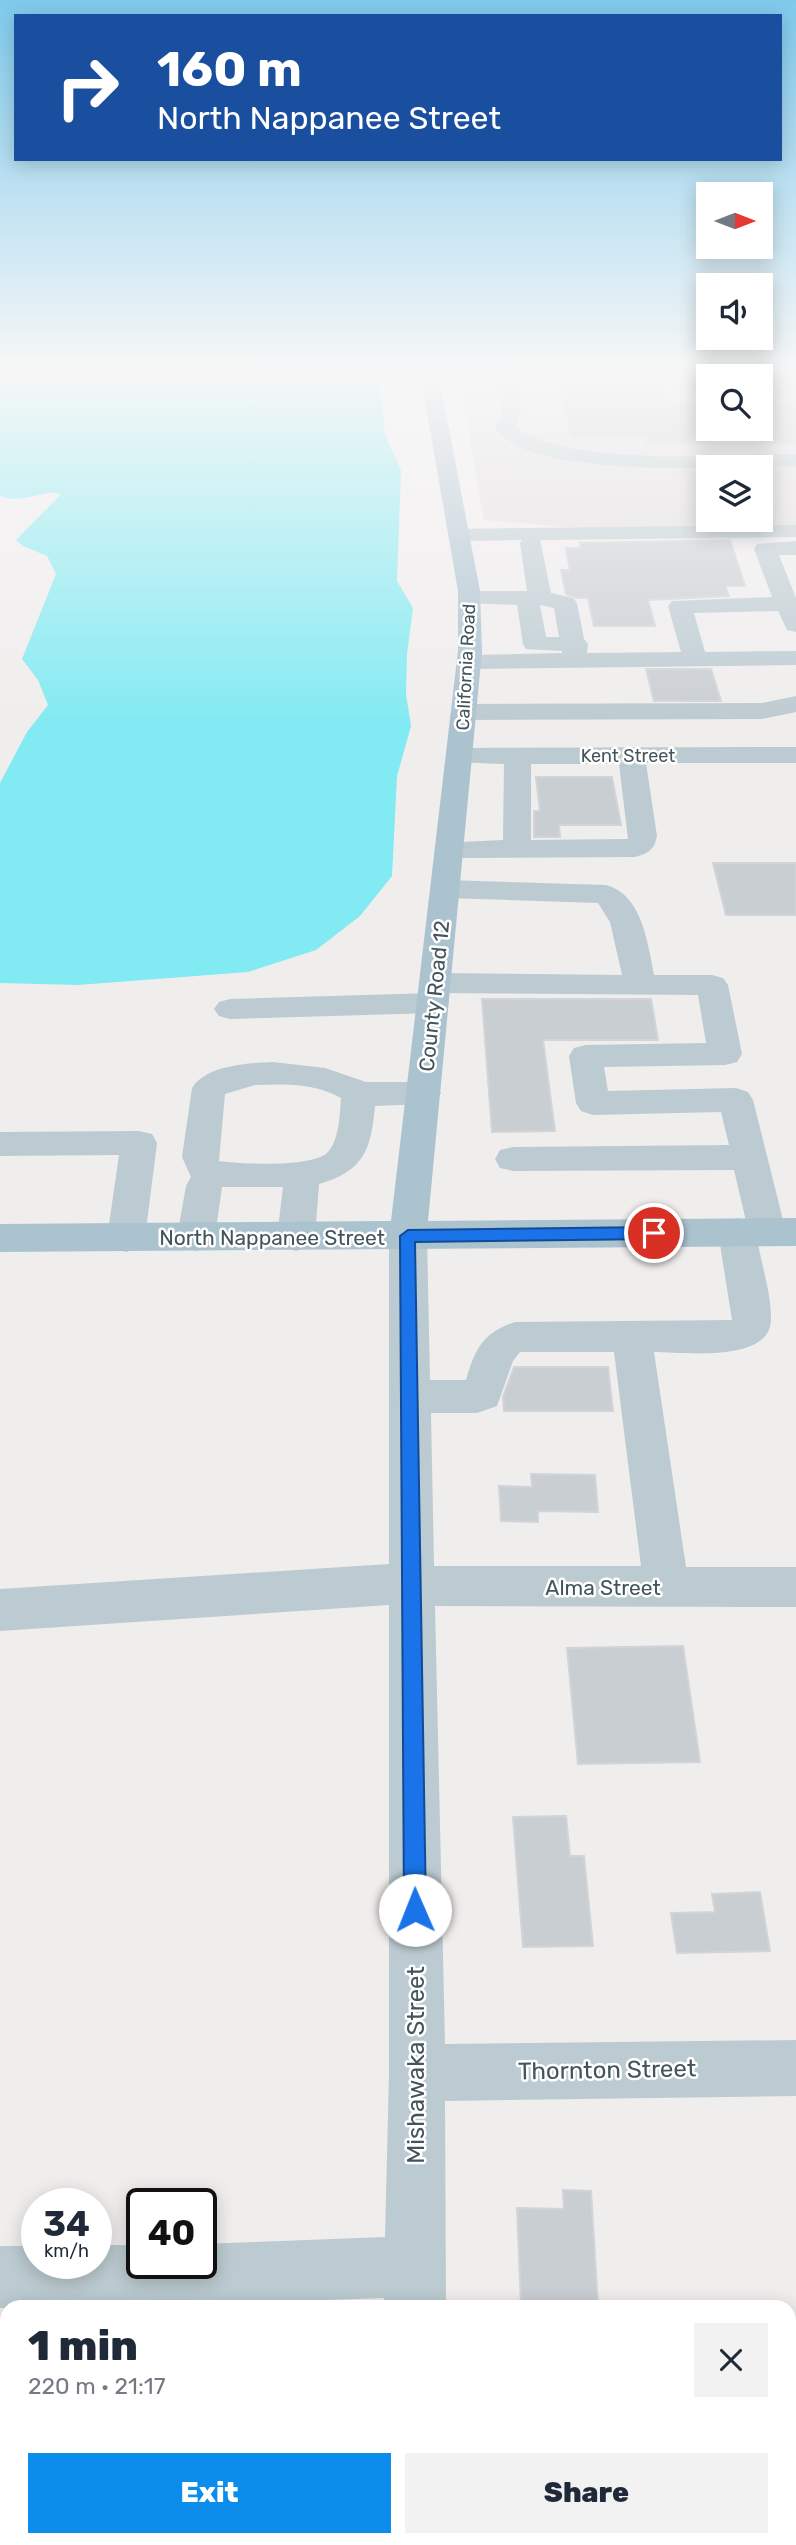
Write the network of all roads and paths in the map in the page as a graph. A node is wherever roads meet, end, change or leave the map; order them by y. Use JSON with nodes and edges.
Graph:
{"nodes":[{"id":1,"x":452,"y":491,"type":"edge"},
{"id":2,"x":796,"y":531,"type":"edge"},
{"id":3,"x":460,"y":534,"type":"junction"},
{"id":4,"x":531,"y":543,"type":"dead end"},
{"id":5,"x":796,"y":548,"type":"edge"},
{"id":6,"x":470,"y":598,"type":"junction"},
{"id":7,"x":533,"y":598,"type":"junction"},
{"id":8,"x":787,"y":604,"type":"junction"},
{"id":9,"x":796,"y":627,"type":"edge"},
{"id":10,"x":751,"y":633,"type":"junction"},
{"id":11,"x":575,"y":652,"type":"junction"},
{"id":12,"x":692,"y":652,"type":"junction"},
{"id":13,"x":796,"y":658,"type":"edge"},
{"id":14,"x":470,"y":662,"type":"junction"},
{"id":15,"x":796,"y":704,"type":"edge"},
{"id":16,"x":465,"y":712,"type":"junction"},
{"id":17,"x":796,"y":755,"type":"edge"},
{"id":18,"x":461,"y":756,"type":"junction"},
{"id":19,"x":518,"y":756,"type":"junction"},
{"id":20,"x":631,"y":756,"type":"junction"},
{"id":21,"x":450,"y":849,"type":"junction"},
{"id":22,"x":516,"y":850,"type":"junction"},
{"id":23,"x":446,"y":889,"type":"junction"},
{"id":24,"x":640,"y":984,"type":"junction"},
{"id":25,"x":435,"y":993,"type":"junction"},
{"id":26,"x":230,"y":1009,"type":"dead end"},
{"id":27,"x":358,"y":1092,"type":"junction"},
{"id":28,"x":424,"y":1093,"type":"junction"},
{"id":29,"x":593,"y":1103,"type":"junction"},
{"id":30,"x":0,"y":1144,"type":"edge"},
{"id":31,"x":749,"y":1157,"type":"junction"},
{"id":32,"x":513,"y":1159,"type":"dead end"},
{"id":33,"x":600,"y":1160,"type":"junction"},
{"id":34,"x":212,"y":1174,"type":"junction"},
{"id":35,"x":302,"y":1175,"type":"junction"},
{"id":36,"x":767,"y":1232,"type":"edge"},
{"id":37,"x":408,"y":1236,"type":"junction"},
{"id":38,"x":196,"y":1237,"type":"junction"},
{"id":39,"x":296,"y":1237,"type":"junction"},
{"id":40,"x":0,"y":1238,"type":"edge"},
{"id":41,"x":125,"y":1238,"type":"junction"},
{"id":42,"x":632,"y":1336,"type":"junction"},
{"id":43,"x":408,"y":1396,"type":"junction"},
{"id":44,"x":410,"y":1584,"type":"junction"},
{"id":45,"x":796,"y":1587,"type":"edge"},
{"id":46,"x":666,"y":1588,"type":"junction"},
{"id":47,"x":0,"y":1610,"type":"edge"},
{"id":48,"x":796,"y":2068,"type":"edge"},
{"id":49,"x":417,"y":2073,"type":"junction"},
{"id":50,"x":0,"y":2277,"type":"edge"},
{"id":51,"x":415,"y":2286,"type":"edge"},
{"id":52,"x":265,"y":2289,"type":"edge"}],
"edges":[{"from":1,"to":3,"type":"main road","name":"California Road"},
{"from":2,"to":3,"type":"street"},
{"from":3,"to":6,"type":"main road","name":"California Road"},
{"from":4,"to":7,"type":"street"},
{"from":5,"to":8,"type":"street"},
{"from":6,"to":7,"type":"street"},
{"from":6,"to":14,"type":"main road","name":"California Road"},
{"from":7,"to":11,"type":"street"},
{"from":7,"to":11,"type":"street"},
{"from":8,"to":9,"type":"street"},
{"from":8,"to":10,"type":"street"},
{"from":10,"to":12,"type":"street"},
{"from":10,"to":12,"type":"street"},
{"from":10,"to":13,"type":"street"},
{"from":11,"to":12,"type":"street"},
{"from":11,"to":14,"type":"street"},
{"from":14,"to":16,"type":"main road","name":"California Road"},
{"from":15,"to":16,"type":"street"},
{"from":16,"to":18,"type":"main road","name":"California Road"},
{"from":17,"to":20,"type":"street","name":"Kent Street"},
{"from":18,"to":19,"type":"street","name":"Kent Street"},
{"from":18,"to":21,"type":"main road","name":"County Road 12"},
{"from":19,"to":20,"type":"street","name":"Kent Street"},
{"from":19,"to":22,"type":"street"},
{"from":20,"to":22,"type":"street"},
{"from":21,"to":22,"type":"street"},
{"from":21,"to":23,"type":"main road","name":"County Road 12"},
{"from":23,"to":24,"type":"street"},
{"from":23,"to":25,"type":"main road","name":"County Road 12"},
{"from":24,"to":25,"type":"street"},
{"from":24,"to":29,"type":"street"},
{"from":25,"to":26,"type":"street"},
{"from":25,"to":28,"type":"main road","name":"County Road 12"},
{"from":27,"to":28,"type":"street"},
{"from":27,"to":34,"type":"street"},
{"from":27,"to":35,"type":"street"},
{"from":28,"to":37,"type":"main road","name":"County Road 12"},
{"from":29,"to":31,"type":"street"},
{"from":29,"to":33,"type":"street"},
{"from":30,"to":41,"type":"street"},
{"from":31,"to":33,"type":"street"},
{"from":31,"to":36,"type":"street"},
{"from":32,"to":33,"type":"street"},
{"from":34,"to":35,"type":"street"},
{"from":34,"to":38,"type":"street"},
{"from":35,"to":39,"type":"street"},
{"from":36,"to":37,"type":"main road","name":"North Nappanee Street"},
{"from":36,"to":42,"type":"street"},
{"from":37,"to":39,"type":"main road","name":"North Nappanee Street"},
{"from":37,"to":43,"type":"street","name":"Mishawaka Street"},
{"from":38,"to":39,"type":"main road","name":"North Nappanee Street"},
{"from":38,"to":41,"type":"main road","name":"North Nappanee Street"},
{"from":40,"to":41,"type":"main road","name":"North Nappanee Street"},
{"from":42,"to":43,"type":"street"},
{"from":42,"to":46,"type":"street"},
{"from":43,"to":44,"type":"street","name":"Mishawaka Street"},
{"from":44,"to":46,"type":"street","name":"Alma Street"},
{"from":44,"to":47,"type":"street","name":"Alma Street"},
{"from":44,"to":49,"type":"street","name":"Mishawaka Street"},
{"from":45,"to":46,"type":"street","name":"Alma Street"},
{"from":48,"to":49,"type":"street","name":"Thornton Street"},
{"from":49,"to":51,"type":"street","name":"Mishawaka Street"},
{"from":50,"to":52,"type":"street"},
{"from":51,"to":52,"type":"street"}]}
